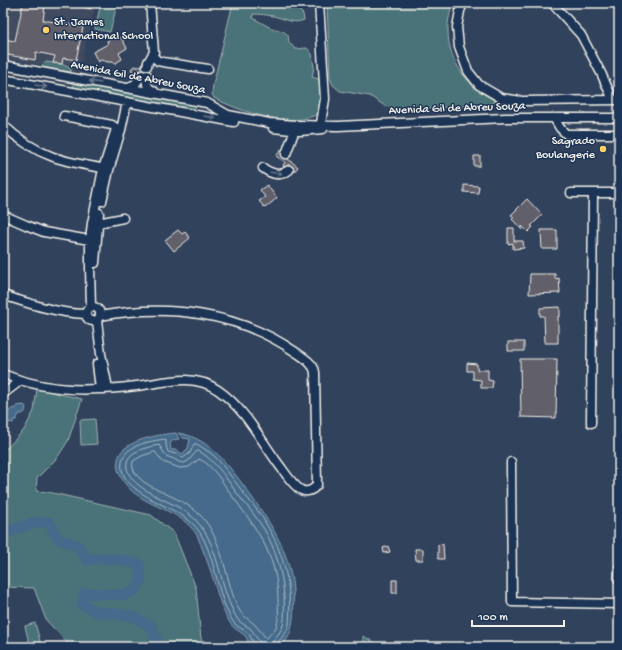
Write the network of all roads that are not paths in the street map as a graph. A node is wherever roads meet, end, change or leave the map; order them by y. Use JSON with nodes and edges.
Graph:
{"nodes":[{"id":1,"x":150,"y":3,"type":"edge"},
{"id":2,"x":319,"y":3,"type":"edge"},
{"id":3,"x":463,"y":3,"type":"edge"},
{"id":4,"x":552,"y":3,"type":"edge"},
{"id":5,"x":152,"y":55,"type":"junction"},
{"id":6,"x":3,"y":65,"type":"edge"},
{"id":7,"x":145,"y":66,"type":"tunnel mouth"},
{"id":8,"x":208,"y":69,"type":"dead end"},
{"id":9,"x":3,"y":79,"type":"edge"},
{"id":10,"x":129,"y":88,"type":"junction"},
{"id":11,"x":161,"y":94,"type":"junction"},
{"id":12,"x":616,"y":100,"type":"edge"},
{"id":13,"x":127,"y":102,"type":"junction"},
{"id":14,"x":198,"y":102,"type":"junction"},
{"id":15,"x":181,"y":112,"type":"junction"},
{"id":16,"x":64,"y":116,"type":"dead end"},
{"id":17,"x":554,"y":118,"type":"junction"},
{"id":18,"x":619,"y":118,"type":"edge"},
{"id":19,"x":3,"y":125,"type":"edge"},
{"id":20,"x":321,"y":127,"type":"junction"},
{"id":21,"x":295,"y":128,"type":"junction"},
{"id":22,"x":619,"y":134,"type":"edge"},
{"id":23,"x":286,"y":154,"type":"tunnel mouth"},
{"id":24,"x":263,"y":168,"type":"dead end"},
{"id":25,"x":106,"y":169,"type":"junction"},
{"id":26,"x":289,"y":170,"type":"dead end"},
{"id":27,"x":571,"y":193,"type":"dead end"},
{"id":28,"x":593,"y":193,"type":"junction"},
{"id":29,"x":619,"y":193,"type":"edge"},
{"id":30,"x":3,"y":214,"type":"edge"},
{"id":31,"x":123,"y":218,"type":"dead end"},
{"id":32,"x":98,"y":223,"type":"junction"},
{"id":33,"x":93,"y":241,"type":"junction"},
{"id":34,"x":3,"y":295,"type":"edge"},
{"id":35,"x":93,"y":307,"type":"junction"},
{"id":36,"x":85,"y":314,"type":"junction"},
{"id":37,"x":96,"y":319,"type":"junction"},
{"id":38,"x":3,"y":374,"type":"edge"},
{"id":39,"x":20,"y":381,"type":"junction"},
{"id":40,"x":104,"y":389,"type":"junction"},
{"id":41,"x":3,"y":394,"type":"edge"},
{"id":42,"x":590,"y":423,"type":"dead end"},
{"id":43,"x":511,"y":462,"type":"dead end"},
{"id":44,"x":619,"y":604,"type":"edge"}],
"edges":[{"from":1,"to":5,"type":"street"},
{"from":2,"to":20,"type":"street"},
{"from":3,"to":12,"type":"street"},
{"from":4,"to":12,"type":"street"},
{"from":5,"to":7,"type":"street"},
{"from":5,"to":8,"type":"street"},
{"from":10,"to":6,"type":"street","name":"Avenida Gil de Abreu Souza","one_way":true},
{"from":9,"to":13,"type":"street","name":"Avenida Gil de Abreu Souza","one_way":true},
{"from":10,"to":11,"type":"street","name":"Avenida Gil de Abreu Souza"},
{"from":10,"to":11,"type":"street"},
{"from":11,"to":14,"type":"street","name":"Avenida Gil de Abreu Souza"},
{"from":13,"to":15,"type":"street","name":"Avenida Gil de Abreu Souza"},
{"from":13,"to":25,"type":"street"},
{"from":14,"to":15,"type":"street"},
{"from":14,"to":21,"type":"street","name":"Avenida Gil de Abreu Souza"},
{"from":15,"to":21,"type":"street","name":"Avenida Gil de Abreu Souza","one_way":true},
{"from":16,"to":25,"type":"street"},
{"from":17,"to":18,"type":"street","name":"Avenida Gil de Abreu Souza"},
{"from":17,"to":20,"type":"street","name":"Avenida Gil de Abreu Souza"},
{"from":17,"to":22,"type":"street"},
{"from":19,"to":25,"type":"street"},
{"from":20,"to":21,"type":"street","name":"Avenida Gil de Abreu Souza"},
{"from":21,"to":23,"type":"street"},
{"from":24,"to":26,"type":"street","one_way":true},
{"from":25,"to":32,"type":"street"},
{"from":25,"to":33,"type":"street"},
{"from":27,"to":28,"type":"street"},
{"from":28,"to":29,"type":"street"},
{"from":28,"to":42,"type":"street"},
{"from":30,"to":33,"type":"street"},
{"from":31,"to":32,"type":"street"},
{"from":32,"to":33,"type":"street"},
{"from":33,"to":35,"type":"street"},
{"from":34,"to":36,"type":"street"},
{"from":35,"to":36,"type":"street"},
{"from":35,"to":37,"type":"street"},
{"from":36,"to":37,"type":"street"},
{"from":37,"to":40,"type":"street"},
{"from":37,"to":40,"type":"street"},
{"from":38,"to":39,"type":"street"},
{"from":39,"to":40,"type":"street"},
{"from":39,"to":41,"type":"street"},
{"from":43,"to":44,"type":"street"}]}
